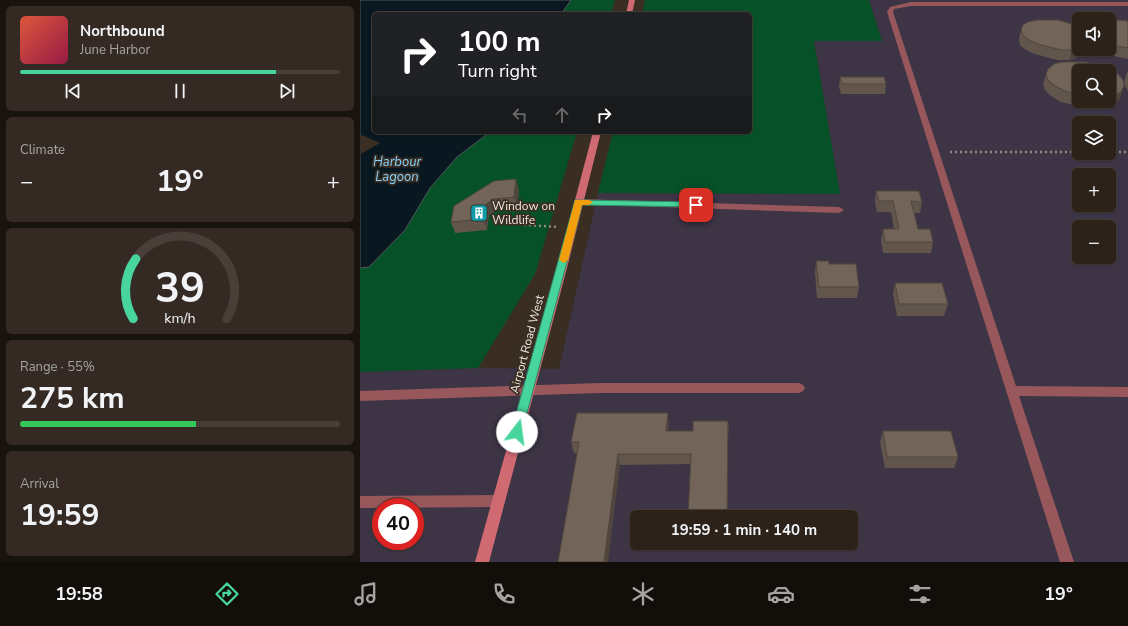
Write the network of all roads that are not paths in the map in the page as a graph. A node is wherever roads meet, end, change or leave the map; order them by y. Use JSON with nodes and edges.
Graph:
{"nodes":[{"id":1,"x":632,"y":0,"type":"edge"},
{"id":2,"x":1128,"y":4,"type":"edge"},
{"id":3,"x":629,"y":12,"type":"edge"},
{"id":4,"x":596,"y":134,"type":"edge"},
{"id":5,"x":578,"y":202,"type":"junction"},
{"id":6,"x":839,"y":210,"type":"dead end"},
{"id":7,"x":799,"y":388,"type":"dead end"},
{"id":8,"x":528,"y":390,"type":"junction"},
{"id":9,"x":1012,"y":391,"type":"junction"},
{"id":10,"x":1128,"y":392,"type":"edge"},
{"id":11,"x":360,"y":396,"type":"edge"},
{"id":12,"x":498,"y":501,"type":"junction"},
{"id":13,"x":360,"y":502,"type":"edge"},
{"id":14,"x":482,"y":562,"type":"edge"},
{"id":15,"x":1067,"y":562,"type":"edge"}],
"edges":[{"from":1,"to":3,"type":"street"},
{"from":2,"to":9,"type":"lane"},
{"from":4,"to":5,"type":"street","name":"Airport Road West"},
{"from":5,"to":6,"type":"lane"},
{"from":5,"to":8,"type":"street","name":"Airport Road West"},
{"from":7,"to":8,"type":"lane"},
{"from":8,"to":11,"type":"lane"},
{"from":8,"to":12,"type":"street","name":"Airport Road West"},
{"from":9,"to":10,"type":"lane"},
{"from":9,"to":15,"type":"lane"},
{"from":12,"to":13,"type":"lane"},
{"from":12,"to":14,"type":"street","name":"Airport Road West"}]}
